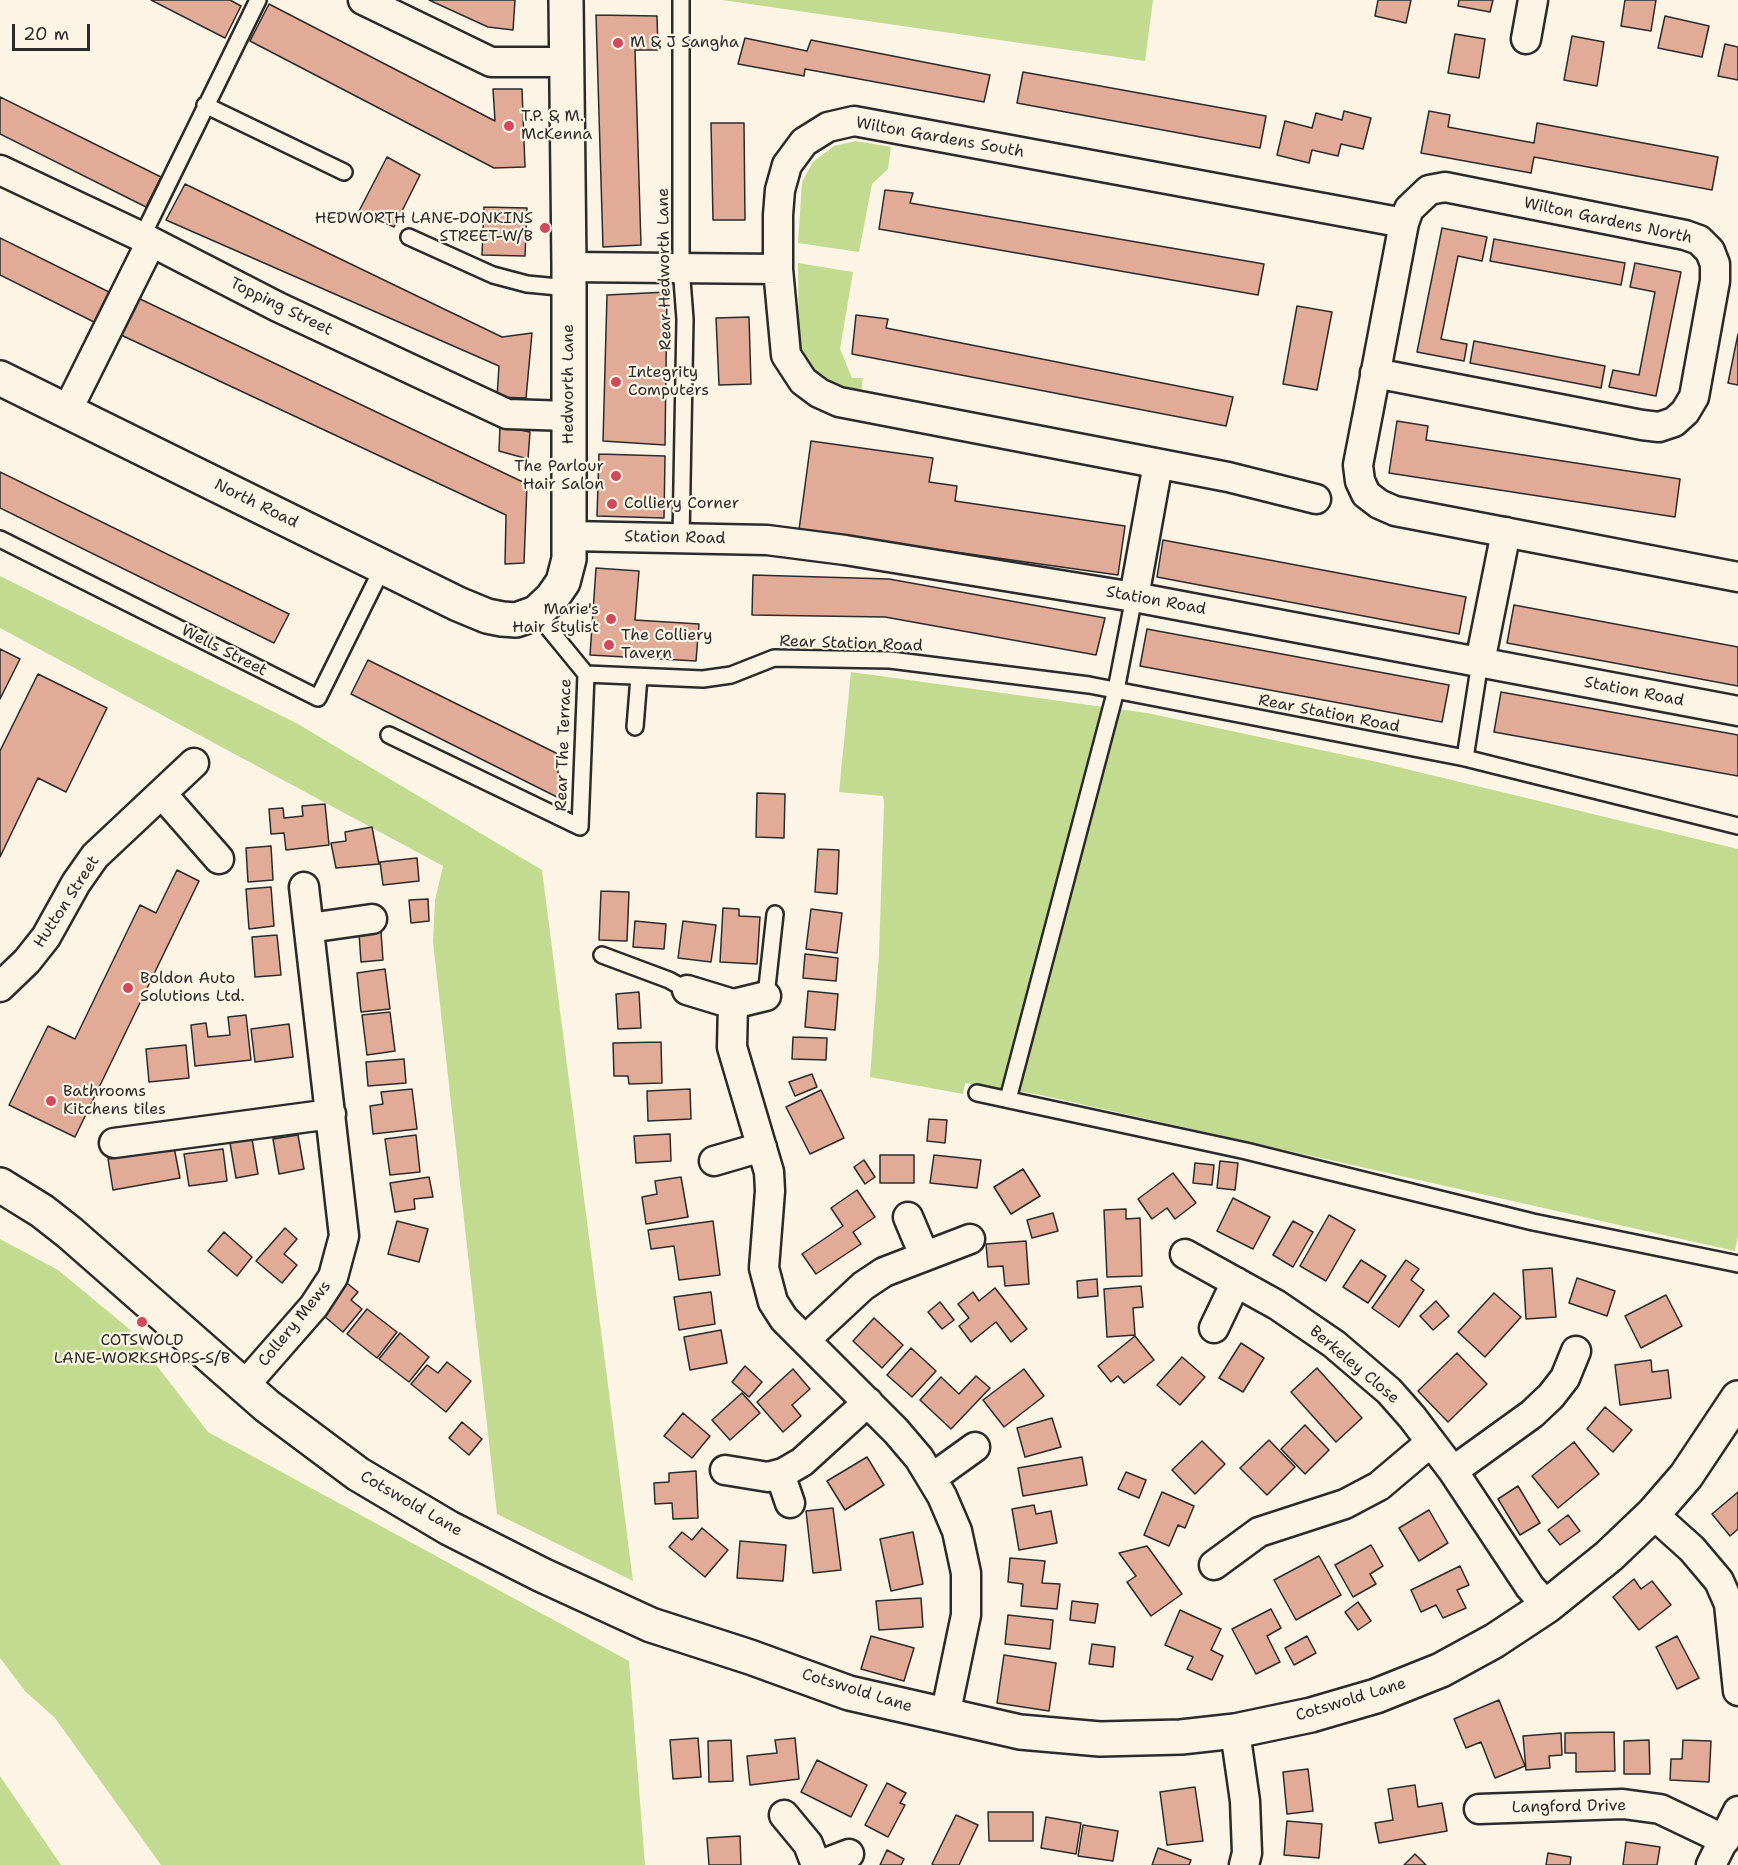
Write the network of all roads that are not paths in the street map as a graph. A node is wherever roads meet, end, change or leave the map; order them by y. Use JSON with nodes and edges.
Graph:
{"nodes":[{"id":1,"x":258,"y":0,"type":"edge"},
{"id":2,"x":363,"y":0,"type":"edge"},
{"id":3,"x":566,"y":0,"type":"edge"},
{"id":4,"x":681,"y":0,"type":"edge"},
{"id":5,"x":1533,"y":0,"type":"edge"},
{"id":6,"x":1526,"y":39,"type":"dead end"},
{"id":7,"x":567,"y":62,"type":"junction"},
{"id":8,"x":205,"y":105,"type":"junction"},
{"id":9,"x":0,"y":170,"type":"edge"},
{"id":10,"x":344,"y":172,"type":"dead end"},
{"id":11,"x":1404,"y":223,"type":"junction"},
{"id":12,"x":409,"y":237,"type":"dead end"},
{"id":13,"x":146,"y":240,"type":"junction"},
{"id":14,"x":681,"y":267,"type":"junction"},
{"id":15,"x":778,"y":269,"type":"junction"},
{"id":16,"x":569,"y":277,"type":"junction"},
{"id":17,"x":1376,"y":373,"type":"junction"},
{"id":18,"x":0,"y":378,"type":"edge"},
{"id":19,"x":67,"y":411,"type":"junction"},
{"id":20,"x":569,"y":417,"type":"junction"},
{"id":21,"x":1158,"y":464,"type":"junction"},
{"id":22,"x":1316,"y":499,"type":"dead end"},
{"id":23,"x":1506,"y":532,"type":"junction"},
{"id":24,"x":569,"y":536,"type":"junction"},
{"id":25,"x":681,"y":538,"type":"junction"},
{"id":26,"x":0,"y":539,"type":"edge"},
{"id":27,"x":383,"y":567,"type":"junction"},
{"id":28,"x":1738,"y":577,"type":"edge"},
{"id":29,"x":1134,"y":597,"type":"junction"},
{"id":30,"x":526,"y":616,"type":"junction"},
{"id":31,"x":1480,"y":662,"type":"junction"},
{"id":32,"x":586,"y":674,"type":"junction"},
{"id":33,"x":639,"y":677,"type":"junction"},
{"id":34,"x":1116,"y":690,"type":"junction"},
{"id":35,"x":1738,"y":711,"type":"edge"},
{"id":36,"x":635,"y":728,"type":"dead end"},
{"id":37,"x":389,"y":735,"type":"dead end"},
{"id":38,"x":1465,"y":758,"type":"junction"},
{"id":39,"x":194,"y":763,"type":"dead end"},
{"id":40,"x":162,"y":794,"type":"junction"},
{"id":41,"x":1738,"y":826,"type":"edge"},
{"id":42,"x":219,"y":859,"type":"dead end"},
{"id":43,"x":304,"y":886,"type":"dead end"},
{"id":44,"x":775,"y":914,"type":"dead end"},
{"id":45,"x":372,"y":919,"type":"dead end"},
{"id":46,"x":309,"y":928,"type":"junction"},
{"id":47,"x":602,"y":955,"type":"dead end"},
{"id":48,"x":0,"y":987,"type":"edge"},
{"id":49,"x":687,"y":990,"type":"joint"},
{"id":50,"x":766,"y":996,"type":"joint"},
{"id":51,"x":732,"y":1004,"type":"junction"},
{"id":52,"x":977,"y":1093,"type":"dead end"},
{"id":53,"x":1008,"y":1099,"type":"junction"},
{"id":54,"x":331,"y":1114,"type":"junction"},
{"id":55,"x":114,"y":1143,"type":"dead end"},
{"id":56,"x":762,"y":1147,"type":"junction"},
{"id":57,"x":714,"y":1161,"type":"dead end"},
{"id":58,"x":0,"y":1185,"type":"edge"},
{"id":59,"x":908,"y":1217,"type":"dead end"},
{"id":60,"x":970,"y":1239,"type":"dead end"},
{"id":61,"x":1185,"y":1254,"type":"dead end"},
{"id":62,"x":924,"y":1255,"type":"junction"},
{"id":63,"x":1738,"y":1264,"type":"edge"},
{"id":64,"x":1236,"y":1282,"type":"junction"},
{"id":65,"x":1214,"y":1328,"type":"dead end"},
{"id":66,"x":805,"y":1340,"type":"junction"},
{"id":67,"x":1576,"y":1351,"type":"dead end"},
{"id":68,"x":244,"y":1386,"type":"junction"},
{"id":69,"x":1738,"y":1398,"type":"edge"},
{"id":70,"x":868,"y":1402,"type":"junction"},
{"id":71,"x":1431,"y":1442,"type":"junction"},
{"id":72,"x":975,"y":1447,"type":"dead end"},
{"id":73,"x":725,"y":1470,"type":"dead end"},
{"id":74,"x":1453,"y":1471,"type":"junction"},
{"id":75,"x":780,"y":1474,"type":"junction"},
{"id":76,"x":932,"y":1478,"type":"junction"},
{"id":77,"x":790,"y":1503,"type":"dead end"},
{"id":78,"x":1653,"y":1514,"type":"junction"},
{"id":79,"x":1214,"y":1565,"type":"dead end"},
{"id":80,"x":1547,"y":1606,"type":"junction"},
{"id":81,"x":1738,"y":1691,"type":"edge"},
{"id":82,"x":945,"y":1716,"type":"junction"},
{"id":83,"x":1235,"y":1731,"type":"junction"},
{"id":84,"x":1479,"y":1809,"type":"dead end"},
{"id":85,"x":1738,"y":1811,"type":"edge"},
{"id":86,"x":784,"y":1815,"type":"dead end"},
{"id":87,"x":1725,"y":1840,"type":"junction"},
{"id":88,"x":849,"y":1854,"type":"dead end"},
{"id":89,"x":818,"y":1865,"type":"edge"},
{"id":90,"x":1244,"y":1865,"type":"edge"},
{"id":91,"x":1711,"y":1865,"type":"edge"}],
"edges":[{"from":1,"to":8,"type":"lane"},
{"from":2,"to":7,"type":"street"},
{"from":3,"to":7,"type":"street","name":"Hedworth Lane"},
{"from":4,"to":14,"type":"lane","name":"Rear Hedworth Lane"},
{"from":5,"to":6,"type":"street"},
{"from":7,"to":16,"type":"street","name":"Hedworth Lane"},
{"from":8,"to":10,"type":"lane"},
{"from":8,"to":13,"type":"lane"},
{"from":9,"to":13,"type":"street","name":"Topping Street"},
{"from":11,"to":15,"type":"street","name":"Wilton Gardens South"},
{"from":11,"to":17,"type":"street","name":"Wilton Gardens North"},
{"from":11,"to":17,"type":"street","name":"Wilton Gardens North"},
{"from":12,"to":16,"type":"lane"},
{"from":13,"to":19,"type":"street"},
{"from":13,"to":20,"type":"street","name":"Topping Street"},
{"from":14,"to":15,"type":"street"},
{"from":14,"to":16,"type":"street"},
{"from":14,"to":25,"type":"lane","name":"Rear Hedworth Lane"},
{"from":15,"to":21,"type":"street","name":"Wilton Gardens South"},
{"from":16,"to":20,"type":"street","name":"Hedworth Lane"},
{"from":17,"to":23,"type":"street","name":"Wilton Gardens North"},
{"from":18,"to":19,"type":"street","name":"North Road"},
{"from":19,"to":27,"type":"street","name":"North Road"},
{"from":20,"to":24,"type":"street","name":"Hedworth Lane"},
{"from":21,"to":22,"type":"street","name":"Wilton Gardens South"},
{"from":21,"to":29,"type":"street"},
{"from":23,"to":28,"type":"street","name":"Wilton Gardens North"},
{"from":23,"to":31,"type":"street"},
{"from":24,"to":25,"type":"street","name":"Station Road"},
{"from":24,"to":30,"type":"street","name":"Hedworth Lane"},
{"from":25,"to":29,"type":"street","name":"Station Road"},
{"from":26,"to":27,"type":"lane","name":"Wells Street"},
{"from":27,"to":30,"type":"street","name":"North Road"},
{"from":29,"to":31,"type":"street","name":"Station Road"},
{"from":29,"to":34,"type":"lane"},
{"from":30,"to":32,"type":"lane","name":"Rear The Terrace"},
{"from":31,"to":35,"type":"street","name":"Station Road"},
{"from":31,"to":38,"type":"lane"},
{"from":32,"to":33,"type":"lane","name":"Rear Station Road"},
{"from":32,"to":37,"type":"lane","name":"Rear The Terrace"},
{"from":33,"to":34,"type":"lane","name":"Rear Station Road"},
{"from":33,"to":36,"type":"lane"},
{"from":34,"to":38,"type":"lane","name":"Rear Station Road"},
{"from":34,"to":53,"type":"lane"},
{"from":38,"to":41,"type":"lane","name":"Rear Station Road"},
{"from":39,"to":40,"type":"street","name":"Hutton Street"},
{"from":40,"to":42,"type":"street"},
{"from":40,"to":48,"type":"street","name":"Hutton Street"},
{"from":43,"to":46,"type":"street","name":"Collery Mews"},
{"from":44,"to":50,"type":"lane"},
{"from":45,"to":46,"type":"street"},
{"from":46,"to":54,"type":"street","name":"Collery Mews"},
{"from":47,"to":49,"type":"lane"},
{"from":49,"to":51,"type":"street"},
{"from":50,"to":51,"type":"street"},
{"from":51,"to":56,"type":"street"},
{"from":52,"to":53,"type":"lane"},
{"from":53,"to":63,"type":"lane"},
{"from":54,"to":55,"type":"street"},
{"from":54,"to":68,"type":"street","name":"Collery Mews"},
{"from":56,"to":57,"type":"street"},
{"from":56,"to":66,"type":"street"},
{"from":58,"to":68,"type":"street","name":"Cotswold Lane"},
{"from":59,"to":62,"type":"street"},
{"from":60,"to":62,"type":"street"},
{"from":61,"to":64,"type":"street","name":"Berkeley Close"},
{"from":62,"to":66,"type":"street"},
{"from":64,"to":65,"type":"street"},
{"from":64,"to":71,"type":"street","name":"Berkeley Close"},
{"from":66,"to":70,"type":"street"},
{"from":67,"to":74,"type":"street"},
{"from":68,"to":82,"type":"street","name":"Cotswold Lane"},
{"from":69,"to":78,"type":"street","name":"Cotswold Lane"},
{"from":70,"to":75,"type":"street"},
{"from":70,"to":76,"type":"street"},
{"from":71,"to":74,"type":"street","name":"Berkeley Close"},
{"from":71,"to":79,"type":"street"},
{"from":72,"to":76,"type":"street"},
{"from":73,"to":75,"type":"street"},
{"from":74,"to":80,"type":"street","name":"Berkeley Close"},
{"from":75,"to":77,"type":"street"},
{"from":76,"to":82,"type":"street"},
{"from":78,"to":80,"type":"street","name":"Cotswold Lane"},
{"from":78,"to":81,"type":"street"},
{"from":80,"to":83,"type":"street","name":"Cotswold Lane"},
{"from":82,"to":83,"type":"street","name":"Cotswold Lane"},
{"from":83,"to":90,"type":"street"},
{"from":84,"to":87,"type":"street","name":"Langford Drive"},
{"from":85,"to":87,"type":"street"},
{"from":86,"to":89,"type":"street"},
{"from":87,"to":91,"type":"street"},
{"from":88,"to":89,"type":"street"}]}
